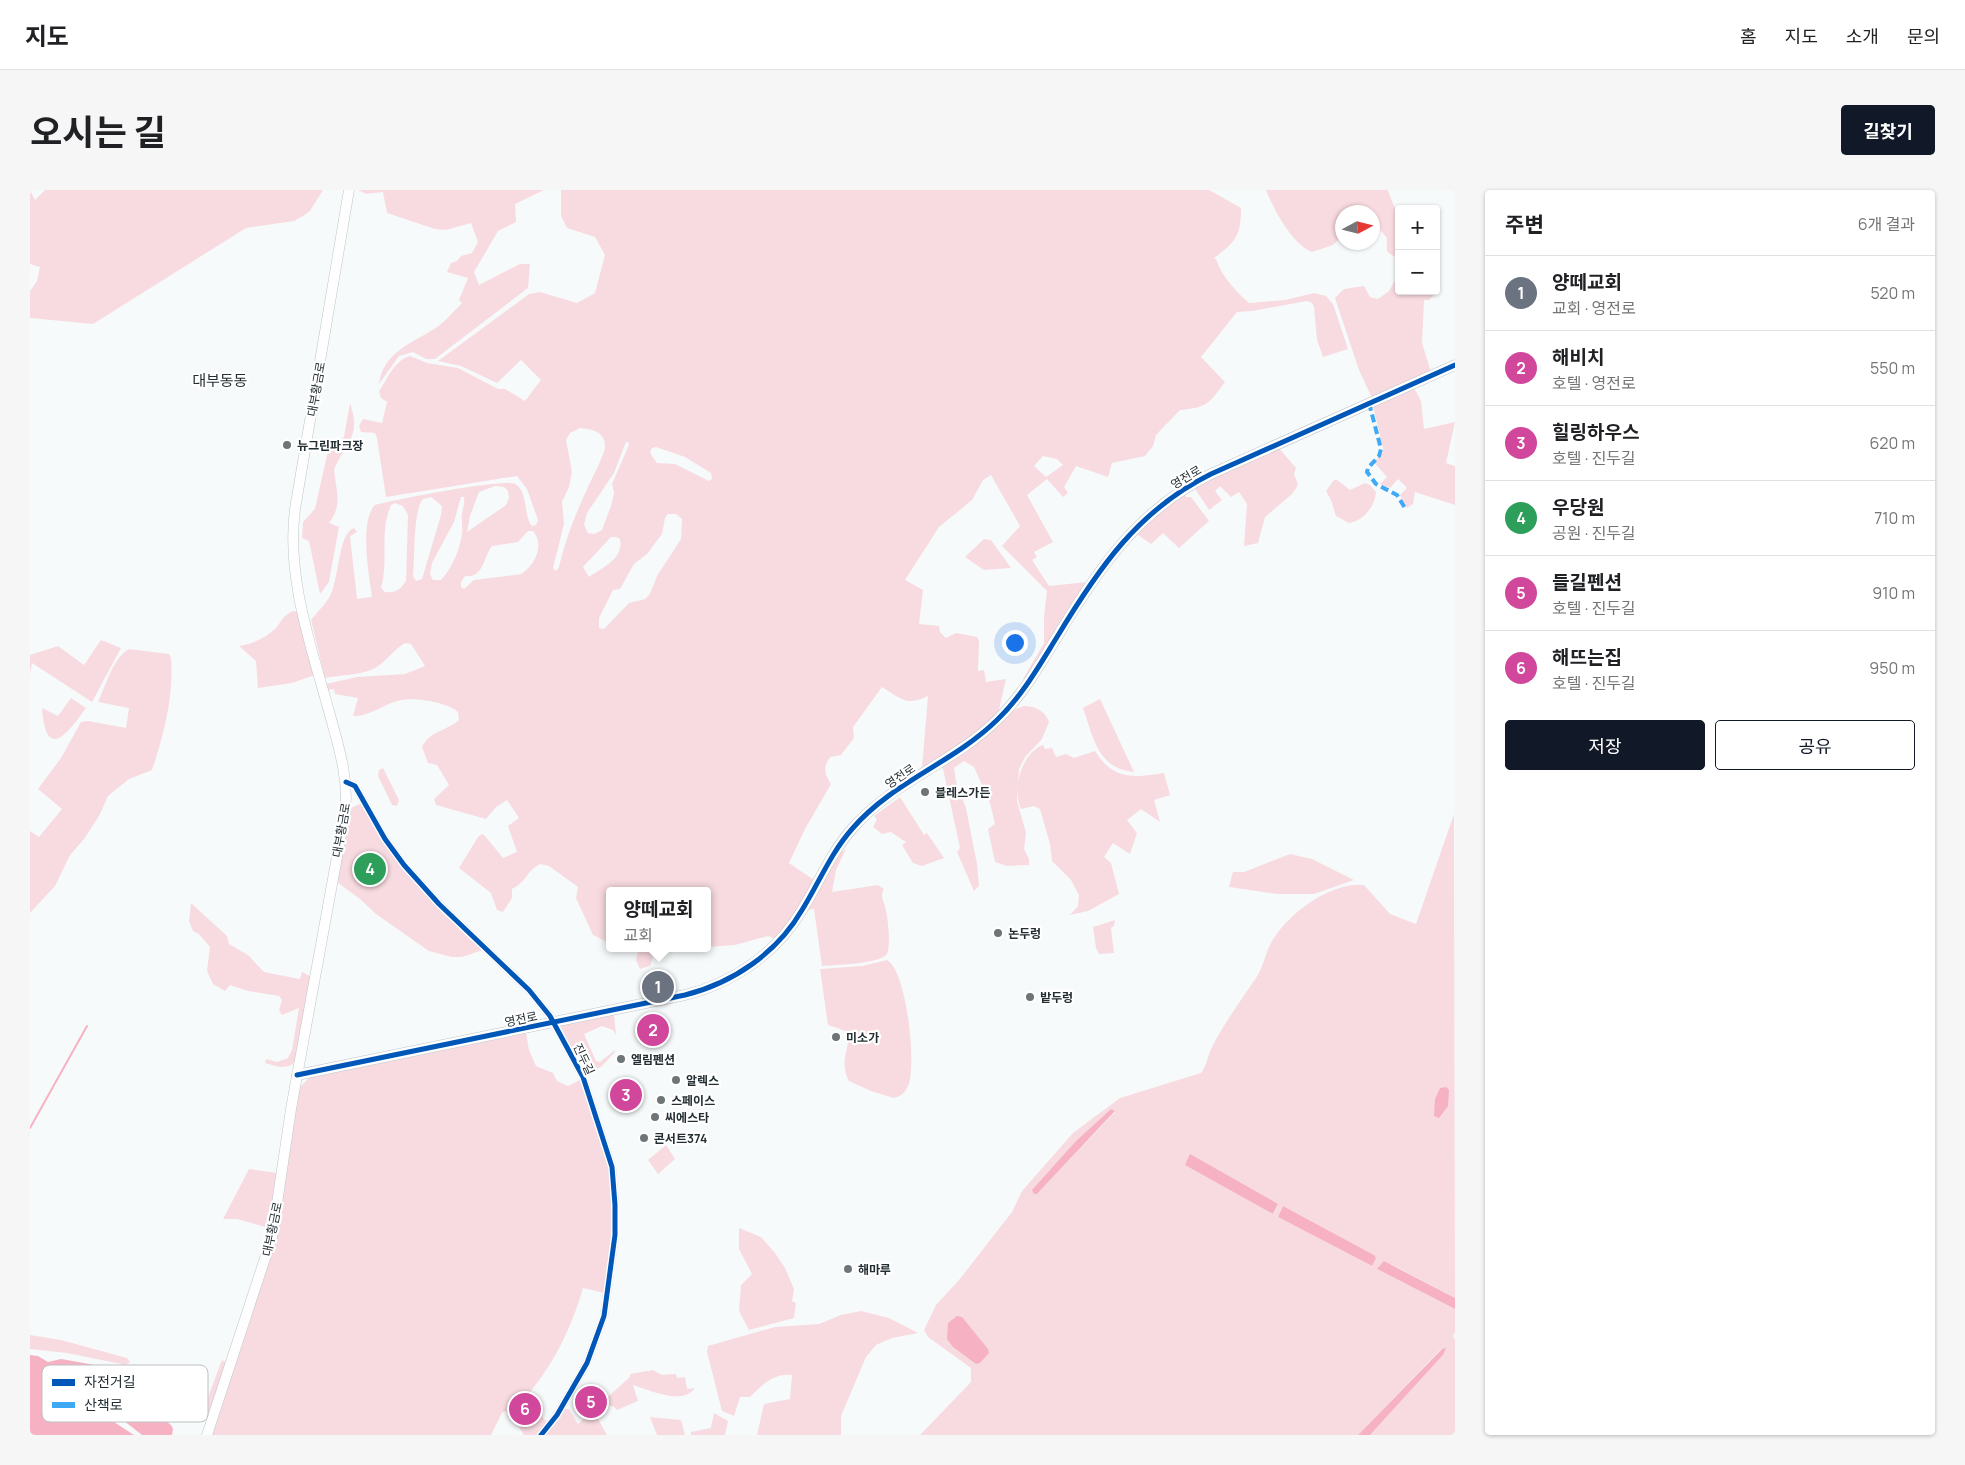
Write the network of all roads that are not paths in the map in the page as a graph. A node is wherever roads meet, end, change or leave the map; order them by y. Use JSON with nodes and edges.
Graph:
{"nodes":[{"id":1,"x":349,"y":190,"type":"edge"},
{"id":2,"x":1455,"y":365,"type":"edge"},
{"id":3,"x":346,"y":782,"type":"junction"},
{"id":4,"x":554,"y":1023,"type":"junction"},
{"id":5,"x":297,"y":1075,"type":"junction"},
{"id":6,"x":207,"y":1435,"type":"edge"},
{"id":7,"x":541,"y":1435,"type":"edge"}],
"edges":[{"from":1,"to":3,"type":"street","name":"대부황금로"},
{"from":2,"to":4,"type":"street","name":"영전로"},
{"from":3,"to":4,"type":"street","name":"진두길"},
{"from":3,"to":5,"type":"street","name":"대부황금로"},
{"from":4,"to":5,"type":"street","name":"영전로"},
{"from":4,"to":7,"type":"street","name":"진두길"},
{"from":5,"to":6,"type":"street","name":"대부황금로"}]}
